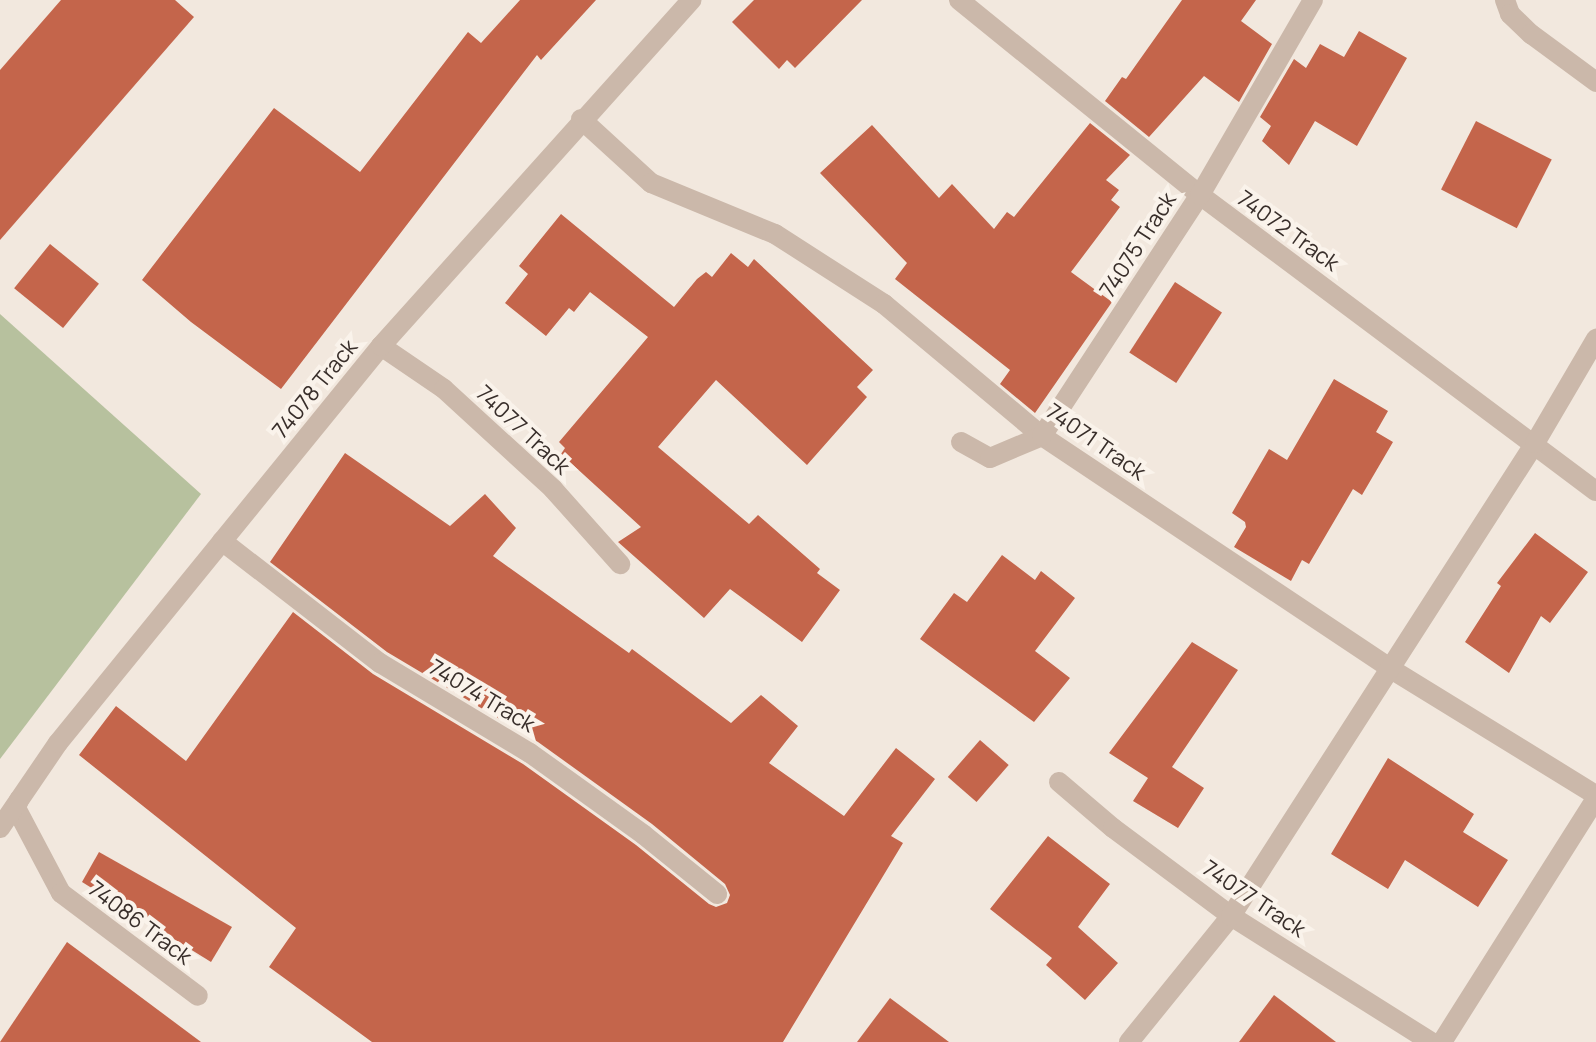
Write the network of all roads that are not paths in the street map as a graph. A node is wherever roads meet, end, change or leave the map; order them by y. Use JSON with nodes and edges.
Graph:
{"nodes":[{"id":1,"x":691,"y":0,"type":"edge"},
{"id":2,"x":959,"y":0,"type":"edge"},
{"id":3,"x":1313,"y":0,"type":"edge"},
{"id":4,"x":1505,"y":0,"type":"edge"},
{"id":5,"x":1596,"y":82,"type":"edge"},
{"id":6,"x":581,"y":119,"type":"junction"},
{"id":7,"x":1200,"y":195,"type":"junction"},
{"id":8,"x":1596,"y":339,"type":"edge"},
{"id":9,"x":381,"y":346,"type":"junction"},
{"id":10,"x":1042,"y":436,"type":"junction"},
{"id":11,"x":961,"y":442,"type":"dead end"},
{"id":12,"x":1535,"y":443,"type":"junction"},
{"id":13,"x":1596,"y":491,"type":"edge"},
{"id":14,"x":222,"y":541,"type":"junction"},
{"id":15,"x":620,"y":564,"type":"dead end"},
{"id":16,"x":1391,"y":669,"type":"junction"},
{"id":17,"x":1059,"y":782,"type":"dead end"},
{"id":18,"x":1596,"y":797,"type":"edge"},
{"id":19,"x":19,"y":800,"type":"junction"},
{"id":20,"x":0,"y":828,"type":"edge"},
{"id":21,"x":717,"y":894,"type":"dead end"},
{"id":22,"x":1231,"y":916,"type":"junction"},
{"id":23,"x":198,"y":996,"type":"dead end"},
{"id":24,"x":1129,"y":1042,"type":"edge"},
{"id":25,"x":1431,"y":1042,"type":"edge"},
{"id":26,"x":1442,"y":1042,"type":"edge"}],
"edges":[{"from":1,"to":6,"type":"street","name":"74078 Track"},
{"from":2,"to":7,"type":"street","name":"74072 Track"},
{"from":3,"to":7,"type":"street","name":"74075 Track"},
{"from":4,"to":5,"type":"street"},
{"from":6,"to":9,"type":"street","name":"74078 Track"},
{"from":6,"to":10,"type":"street","name":"74071 Track"},
{"from":7,"to":10,"type":"street","name":"74075 Track"},
{"from":7,"to":12,"type":"street","name":"74072 Track"},
{"from":8,"to":12,"type":"street"},
{"from":9,"to":14,"type":"street","name":"74078 Track"},
{"from":9,"to":15,"type":"street","name":"74077 Track"},
{"from":10,"to":11,"type":"street"},
{"from":10,"to":16,"type":"street","name":"74071 Track"},
{"from":12,"to":13,"type":"street","name":"74072 Track"},
{"from":12,"to":16,"type":"street"},
{"from":14,"to":19,"type":"street","name":"74078 Track"},
{"from":14,"to":21,"type":"street","name":"74074 Track"},
{"from":16,"to":18,"type":"street","name":"74071 Track"},
{"from":16,"to":22,"type":"street"},
{"from":17,"to":22,"type":"street","name":"74077 Track"},
{"from":18,"to":26,"type":"street"},
{"from":19,"to":20,"type":"street","name":"74078 Track"},
{"from":19,"to":23,"type":"street","name":"74086 Track"},
{"from":22,"to":24,"type":"street"},
{"from":22,"to":25,"type":"street","name":"74077 Track"}]}
